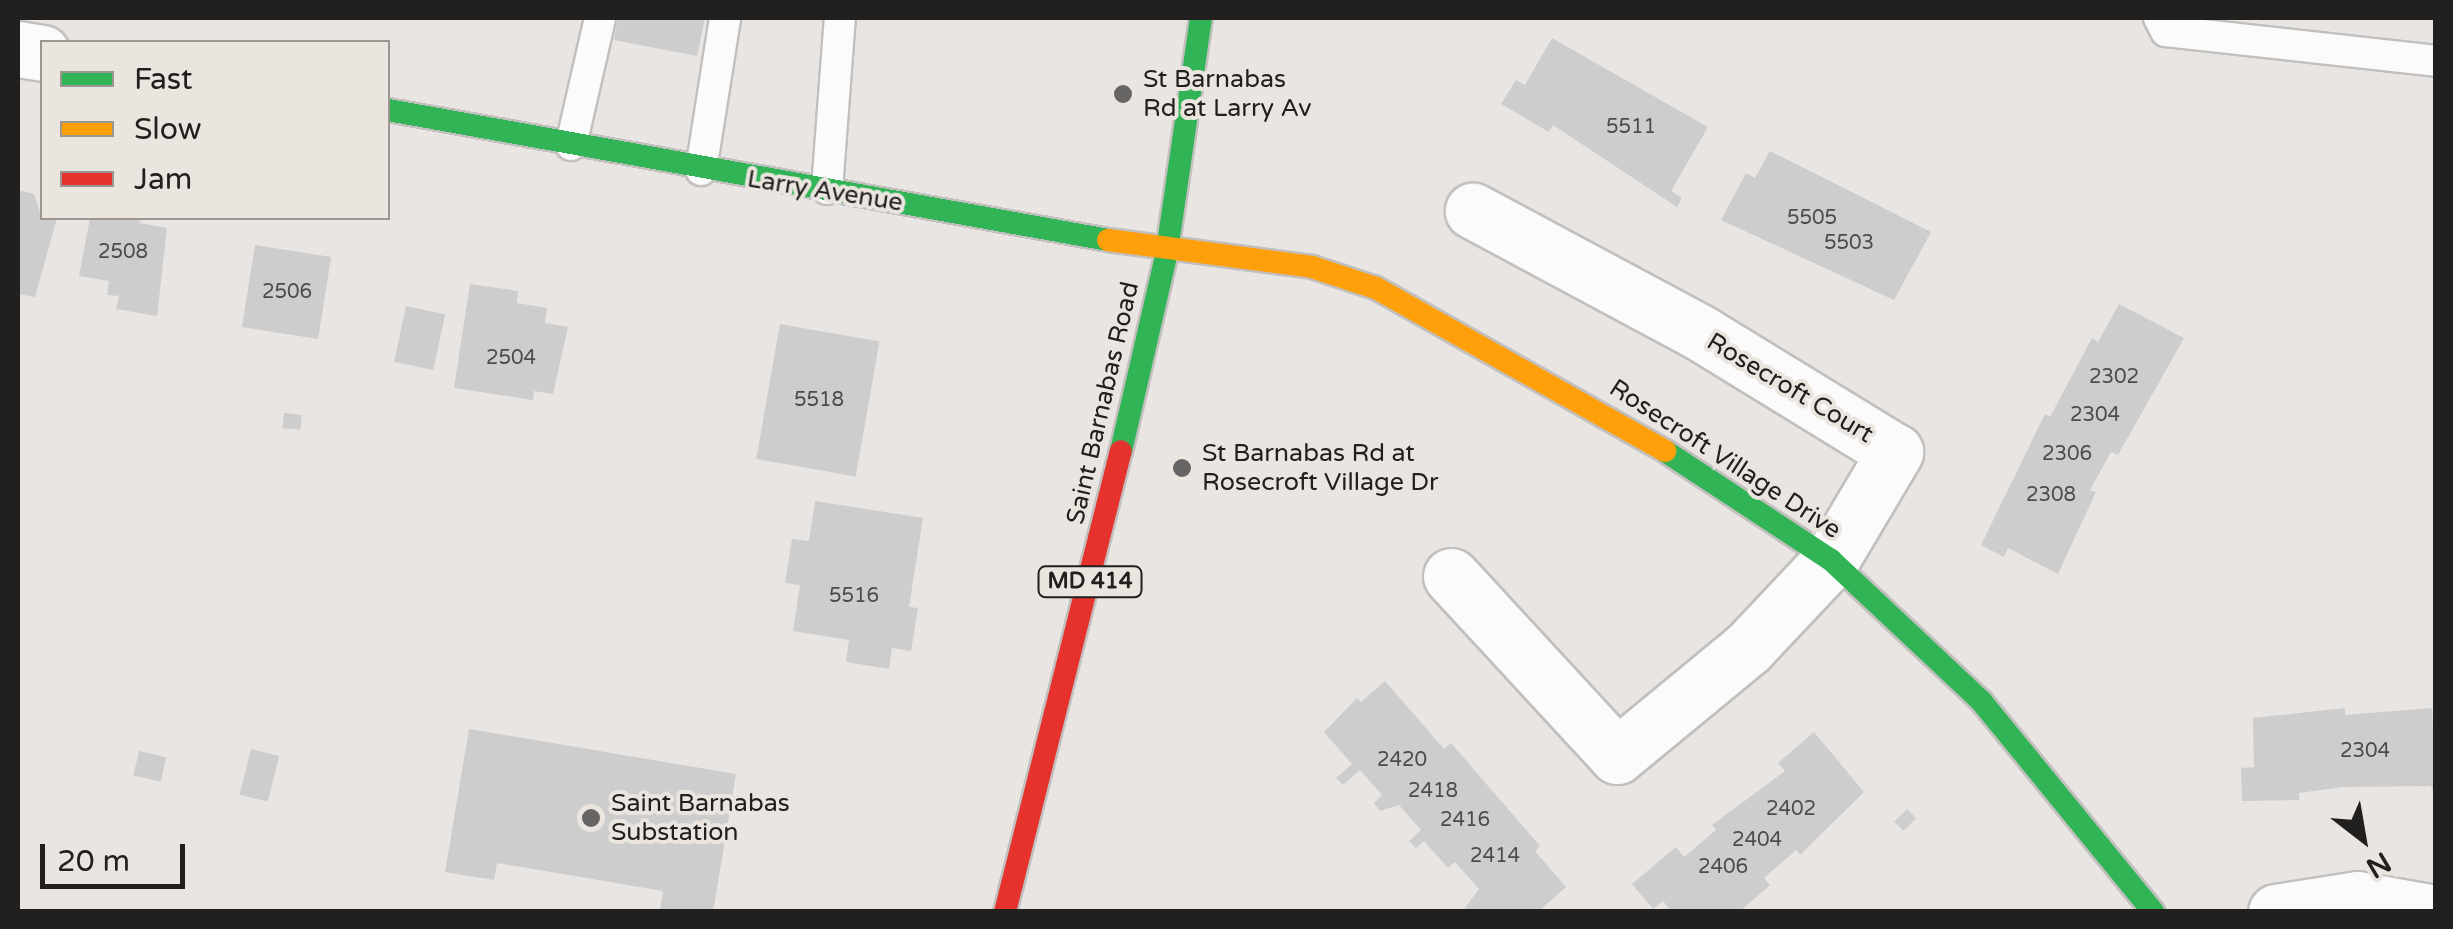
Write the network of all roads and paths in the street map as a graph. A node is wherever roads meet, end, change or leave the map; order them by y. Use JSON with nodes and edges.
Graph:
{"nodes":[{"id":1,"x":600,"y":18,"type":"edge"},
{"id":2,"x":725,"y":18,"type":"edge"},
{"id":3,"x":840,"y":18,"type":"edge"},
{"id":4,"x":1201,"y":18,"type":"edge"},
{"id":5,"x":2158,"y":18,"type":"edge"},
{"id":6,"x":2436,"y":61,"type":"edge"},
{"id":7,"x":390,"y":110,"type":"edge"},
{"id":8,"x":571,"y":145,"type":"junction"},
{"id":9,"x":702,"y":170,"type":"junction"},
{"id":10,"x":826,"y":189,"type":"junction"},
{"id":11,"x":1472,"y":211,"type":"dead end"},
{"id":12,"x":1167,"y":251,"type":"junction"},
{"id":13,"x":1264,"y":262,"type":"joint"},
{"id":14,"x":1831,"y":560,"type":"junction"},
{"id":15,"x":1451,"y":576,"type":"dead end"},
{"id":16,"x":1004,"y":912,"type":"edge"},
{"id":17,"x":2153,"y":912,"type":"edge"},
{"id":18,"x":2276,"y":912,"type":"edge"},
{"id":19,"x":2430,"y":912,"type":"edge"}],
"edges":[{"from":1,"to":8,"type":"lane"},
{"from":2,"to":9,"type":"lane"},
{"from":3,"to":10,"type":"lane"},
{"from":4,"to":12,"type":"street","name":"Saint Barnabas Road","number":"MD 414"},
{"from":5,"to":6,"type":"lane"},
{"from":7,"to":8,"type":"street","name":"Larry Avenue"},
{"from":8,"to":9,"type":"street","name":"Larry Avenue"},
{"from":9,"to":10,"type":"street","name":"Larry Avenue"},
{"from":10,"to":12,"type":"street","name":"Larry Avenue"},
{"from":11,"to":14,"type":"street","name":"Rosecroft Court"},
{"from":12,"to":13,"type":"street","name":"Larry Avenue"},
{"from":12,"to":16,"type":"street","name":"Saint Barnabas Road","number":"MD 414"},
{"from":13,"to":14,"type":"street","name":"Rosecroft Village Drive"},
{"from":14,"to":15,"type":"street","name":"Rosecroft Court"},
{"from":14,"to":17,"type":"street","name":"Rosecroft Village Drive"},
{"from":18,"to":19,"type":"street"}]}
